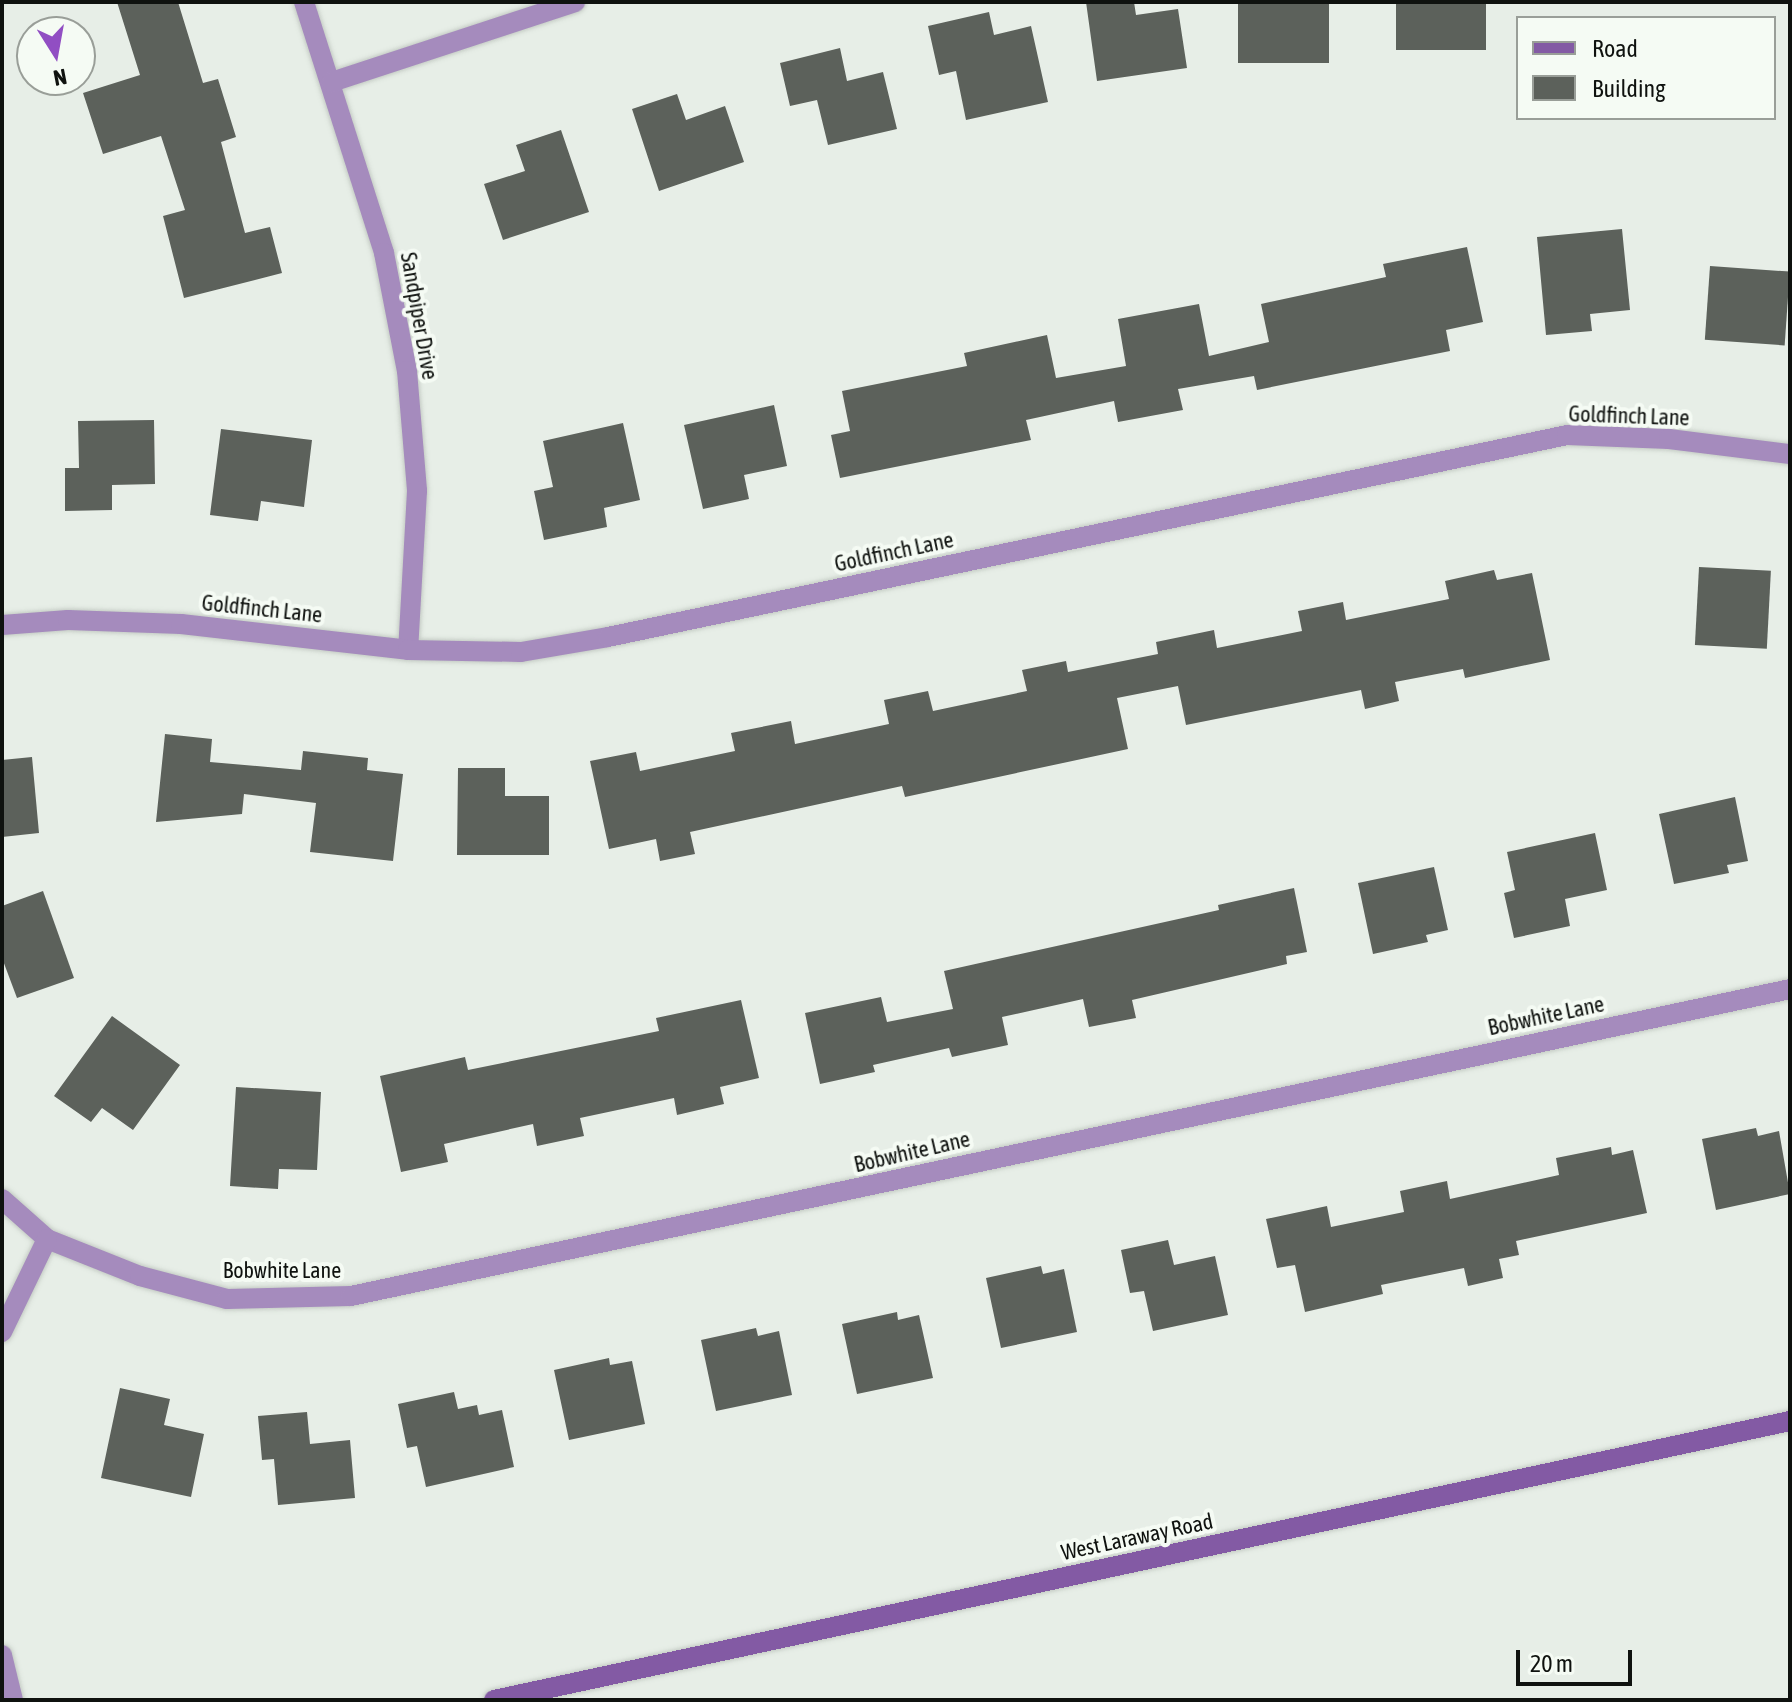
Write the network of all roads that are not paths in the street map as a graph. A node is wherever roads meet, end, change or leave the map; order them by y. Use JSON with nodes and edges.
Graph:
{"nodes":[{"id":1,"x":304,"y":2,"type":"edge"},
{"id":2,"x":575,"y":2,"type":"edge"},
{"id":3,"x":332,"y":82,"type":"junction"},
{"id":4,"x":1790,"y":454,"type":"edge"},
{"id":5,"x":2,"y":625,"type":"edge"},
{"id":6,"x":408,"y":650,"type":"junction"},
{"id":7,"x":1790,"y":989,"type":"edge"},
{"id":8,"x":2,"y":1199,"type":"edge"},
{"id":9,"x":47,"y":1239,"type":"junction"},
{"id":10,"x":2,"y":1332,"type":"edge"},
{"id":11,"x":1790,"y":1421,"type":"edge"},
{"id":12,"x":2,"y":1655,"type":"edge"},
{"id":13,"x":13,"y":1700,"type":"edge"},
{"id":14,"x":494,"y":1700,"type":"edge"}],
"edges":[{"from":1,"to":3,"type":"street","name":"Sandpiper Drive"},
{"from":2,"to":3,"type":"street"},
{"from":3,"to":6,"type":"street","name":"Sandpiper Drive"},
{"from":4,"to":6,"type":"street","name":"Goldfinch Lane"},
{"from":5,"to":6,"type":"street","name":"Goldfinch Lane"},
{"from":7,"to":9,"type":"street","name":"Bobwhite Lane"},
{"from":8,"to":9,"type":"street","name":"Bobwhite Lane"},
{"from":9,"to":10,"type":"street"},
{"from":11,"to":14,"type":"main road","name":"West Laraway Road"},
{"from":12,"to":13,"type":"street"}]}
